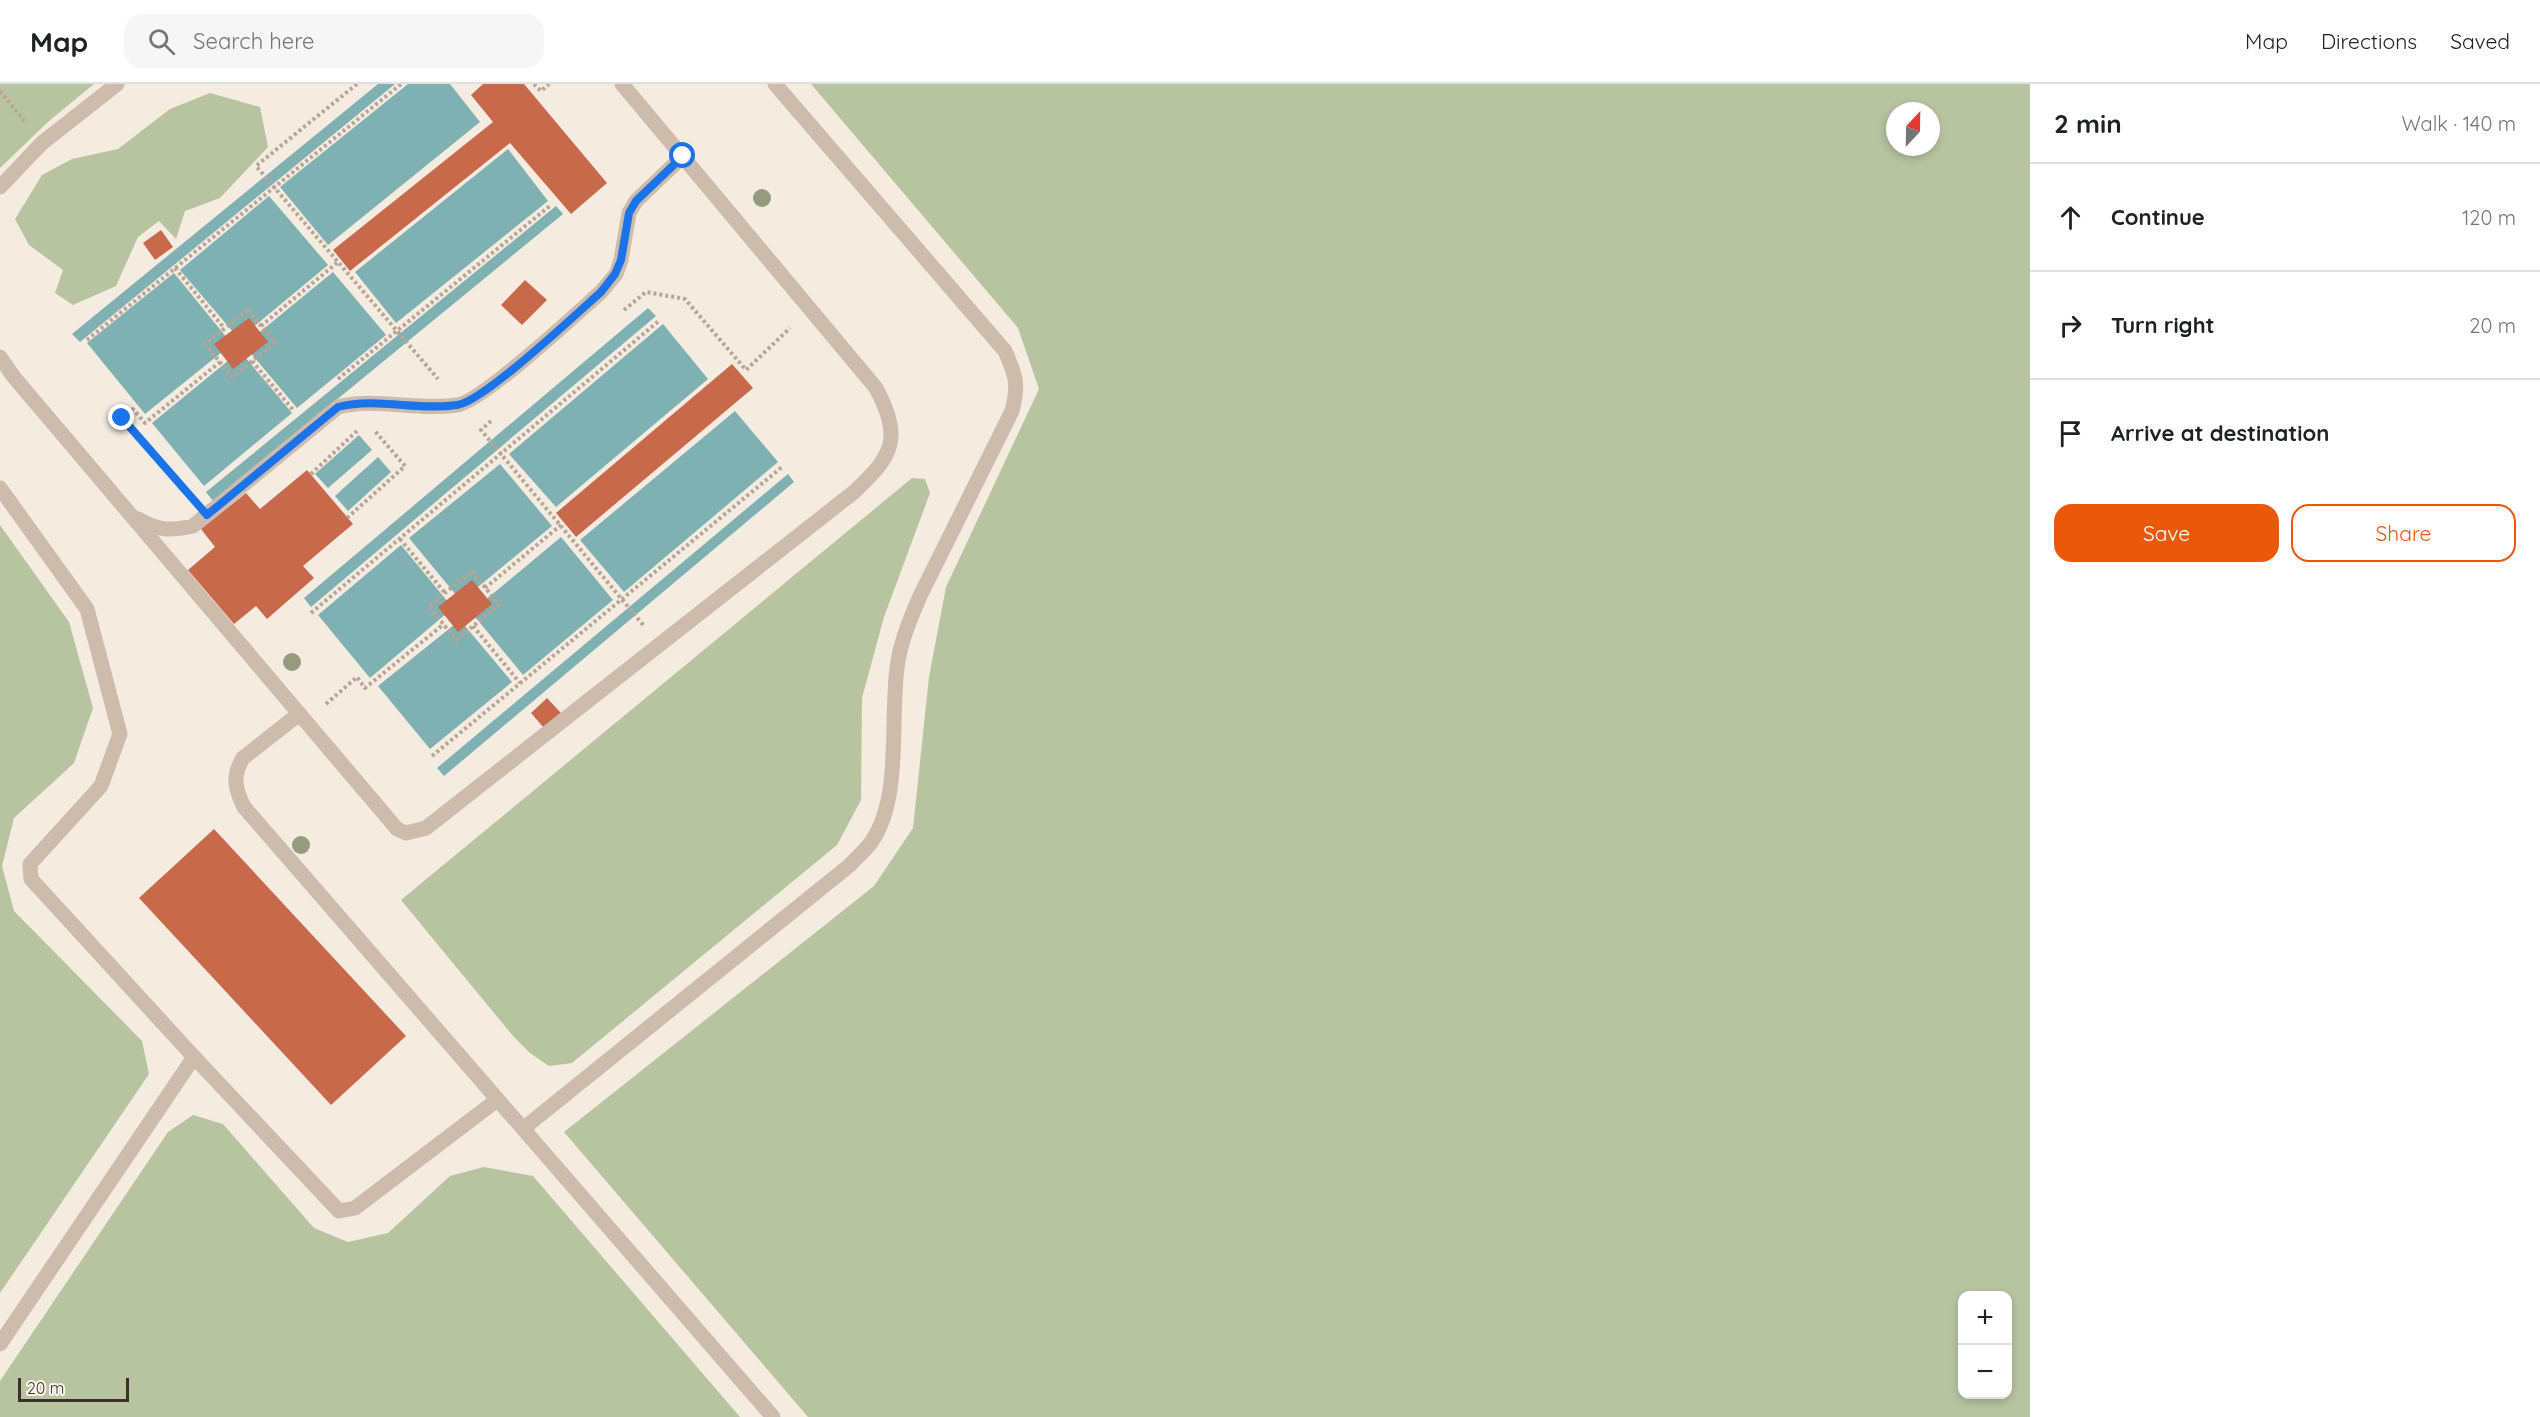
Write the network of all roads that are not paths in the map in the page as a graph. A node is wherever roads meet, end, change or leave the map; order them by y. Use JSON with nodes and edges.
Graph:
{"nodes":[{"id":1,"x":117,"y":84,"type":"edge"},
{"id":2,"x":622,"y":84,"type":"edge"},
{"id":3,"x":776,"y":84,"type":"edge"},
{"id":4,"x":683,"y":156,"type":"junction"},
{"id":5,"x":0,"y":187,"type":"edge"},
{"id":6,"x":0,"y":357,"type":"edge"},
{"id":7,"x":0,"y":488,"type":"edge"},
{"id":8,"x":130,"y":515,"type":"junction"},
{"id":9,"x":302,"y":718,"type":"junction"},
{"id":10,"x":194,"y":1058,"type":"junction"},
{"id":11,"x":497,"y":1100,"type":"junction"},
{"id":12,"x":524,"y":1128,"type":"junction"},
{"id":13,"x":0,"y":1344,"type":"edge"},
{"id":14,"x":772,"y":1417,"type":"edge"}],
"edges":[{"from":1,"to":5,"type":"lane"},
{"from":2,"to":4,"type":"lane"},
{"from":3,"to":12,"type":"lane"},
{"from":4,"to":8,"type":"lane"},
{"from":4,"to":9,"type":"lane"},
{"from":6,"to":8,"type":"lane"},
{"from":7,"to":10,"type":"lane"},
{"from":8,"to":9,"type":"lane"},
{"from":9,"to":11,"type":"lane"},
{"from":10,"to":11,"type":"lane"},
{"from":10,"to":13,"type":"lane"},
{"from":11,"to":12,"type":"lane"},
{"from":12,"to":14,"type":"lane"}]}
